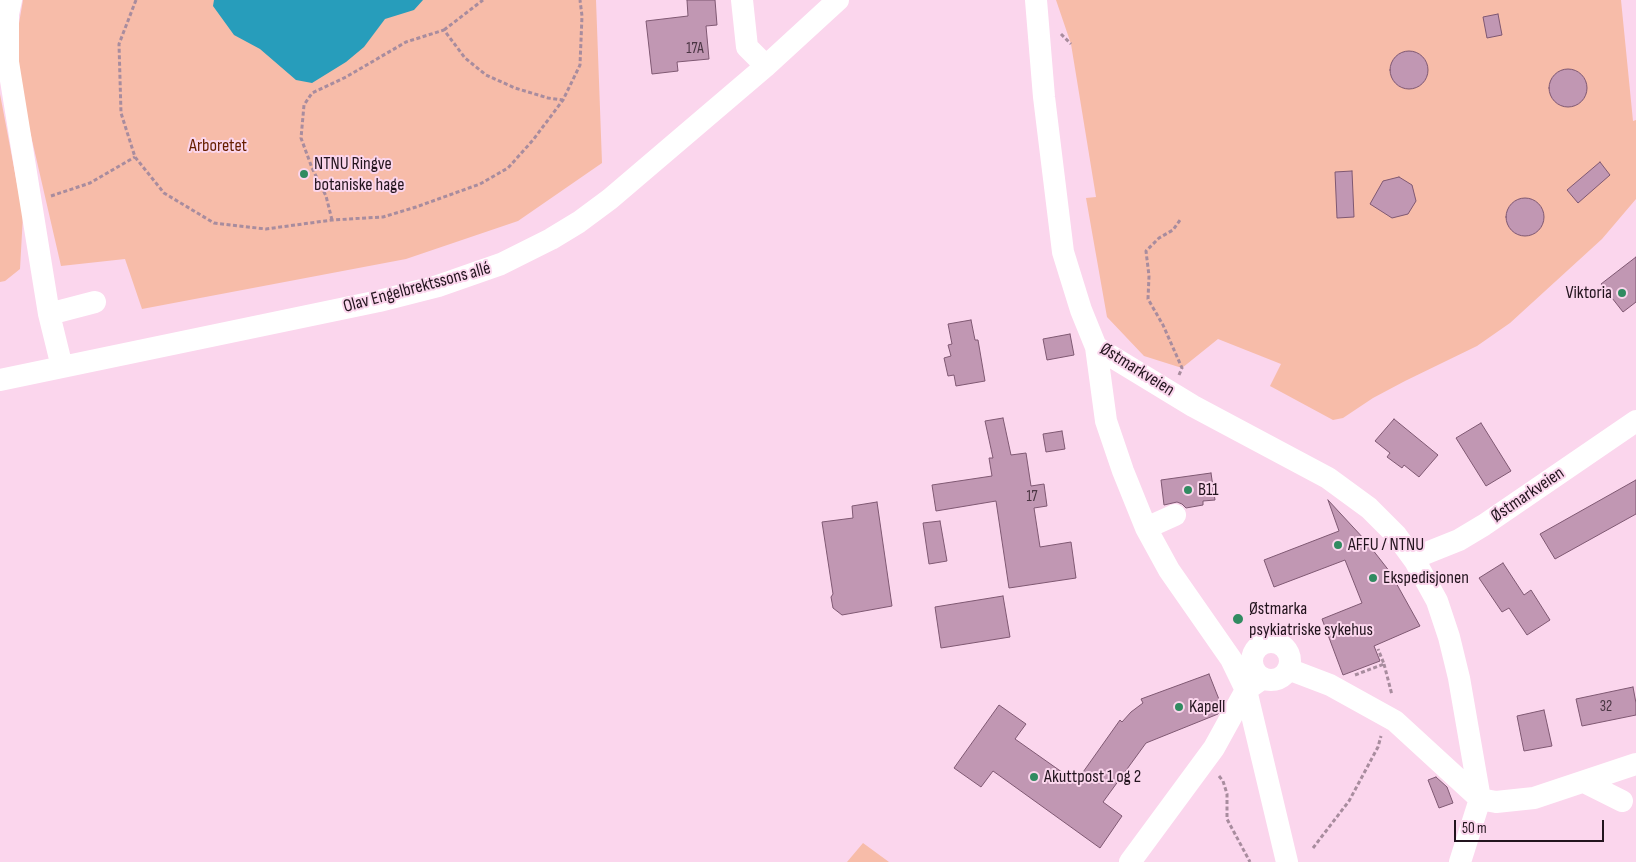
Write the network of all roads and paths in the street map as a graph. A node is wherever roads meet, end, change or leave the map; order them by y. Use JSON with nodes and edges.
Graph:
{"nodes":[{"id":1,"x":11,"y":0,"type":"edge"},
{"id":2,"x":136,"y":0,"type":"edge"},
{"id":3,"x":483,"y":0,"type":"edge"},
{"id":4,"x":580,"y":0,"type":"edge"},
{"id":5,"x":742,"y":0,"type":"edge"},
{"id":6,"x":838,"y":0,"type":"edge"},
{"id":7,"x":1036,"y":0,"type":"edge"},
{"id":8,"x":444,"y":30,"type":"junction"},
{"id":9,"x":4,"y":35,"type":"edge"},
{"id":10,"x":766,"y":66,"type":"junction"},
{"id":11,"x":563,"y":100,"type":"junction"},
{"id":12,"x":136,"y":157,"type":"junction"},
{"id":13,"x":31,"y":202,"type":"junction"},
{"id":14,"x":332,"y":220,"type":"junction"},
{"id":15,"x":1180,"y":220,"type":"dead end"},
{"id":16,"x":95,"y":302,"type":"dead end"},
{"id":17,"x":49,"y":314,"type":"junction"},
{"id":18,"x":1096,"y":347,"type":"junction"},
{"id":19,"x":62,"y":368,"type":"junction"},
{"id":20,"x":0,"y":380,"type":"edge"},
{"id":21,"x":1177,"y":381,"type":"dead end"},
{"id":22,"x":1636,"y":421,"type":"edge"},
{"id":23,"x":1175,"y":515,"type":"dead end"},
{"id":24,"x":1146,"y":528,"type":"junction"},
{"id":25,"x":1415,"y":561,"type":"junction"},
{"id":26,"x":1378,"y":650,"type":"dead end"},
{"id":27,"x":1384,"y":664,"type":"junction"},
{"id":28,"x":1288,"y":669,"type":"junction"},
{"id":29,"x":1255,"y":684,"type":"junction"},
{"id":30,"x":1330,"y":685,"type":"junction"},
{"id":31,"x":1386,"y":716,"type":"junction"},
{"id":32,"x":1206,"y":759,"type":"junction"},
{"id":33,"x":1636,"y":764,"type":"edge"},
{"id":34,"x":1584,"y":782,"type":"junction"},
{"id":35,"x":1480,"y":799,"type":"junction"},
{"id":36,"x":1622,"y":801,"type":"dead end"},
{"id":37,"x":1313,"y":848,"type":"dead end"},
{"id":38,"x":1130,"y":862,"type":"edge"},
{"id":39,"x":1250,"y":862,"type":"edge"},
{"id":40,"x":1287,"y":862,"type":"edge"},
{"id":41,"x":1460,"y":862,"type":"edge"}],
"edges":[{"from":1,"to":9,"type":"street"},
{"from":2,"to":12,"type":"path"},
{"from":3,"to":8,"type":"path"},
{"from":4,"to":11,"type":"path"},
{"from":5,"to":10,"type":"street"},
{"from":6,"to":10,"type":"street","name":"Olav Engelbrektssons allé"},
{"from":7,"to":18,"type":"street","name":"Østmarkveien"},
{"from":8,"to":11,"type":"path"},
{"from":8,"to":14,"type":"path"},
{"from":9,"to":13,"type":"street"},
{"from":10,"to":19,"type":"street","name":"Olav Engelbrektssons allé"},
{"from":11,"to":14,"type":"path"},
{"from":12,"to":13,"type":"path"},
{"from":12,"to":14,"type":"path"},
{"from":13,"to":17,"type":"street"},
{"from":15,"to":21,"type":"path"},
{"from":16,"to":17,"type":"street"},
{"from":17,"to":19,"type":"street"},
{"from":18,"to":24,"type":"street"},
{"from":18,"to":25,"type":"street","name":"Østmarkveien"},
{"from":19,"to":20,"type":"street","name":"Olav Engelbrektssons allé"},
{"from":22,"to":25,"type":"street","name":"Østmarkveien"},
{"from":23,"to":24,"type":"street"},
{"from":24,"to":29,"type":"street"},
{"from":25,"to":35,"type":"street","name":"Østmarkveien"},
{"from":26,"to":27,"type":"path"},
{"from":27,"to":30,"type":"path"},
{"from":27,"to":31,"type":"path"},
{"from":28,"to":29,"type":"street"},
{"from":28,"to":29,"type":"street"},
{"from":28,"to":30,"type":"street"},
{"from":29,"to":32,"type":"street"},
{"from":29,"to":40,"type":"street"},
{"from":30,"to":31,"type":"street"},
{"from":31,"to":35,"type":"street"},
{"from":31,"to":37,"type":"path"},
{"from":32,"to":38,"type":"street"},
{"from":32,"to":39,"type":"path"},
{"from":33,"to":34,"type":"street"},
{"from":34,"to":35,"type":"street"},
{"from":34,"to":36,"type":"street"},
{"from":35,"to":41,"type":"street","name":"Østmarkveien"}]}
